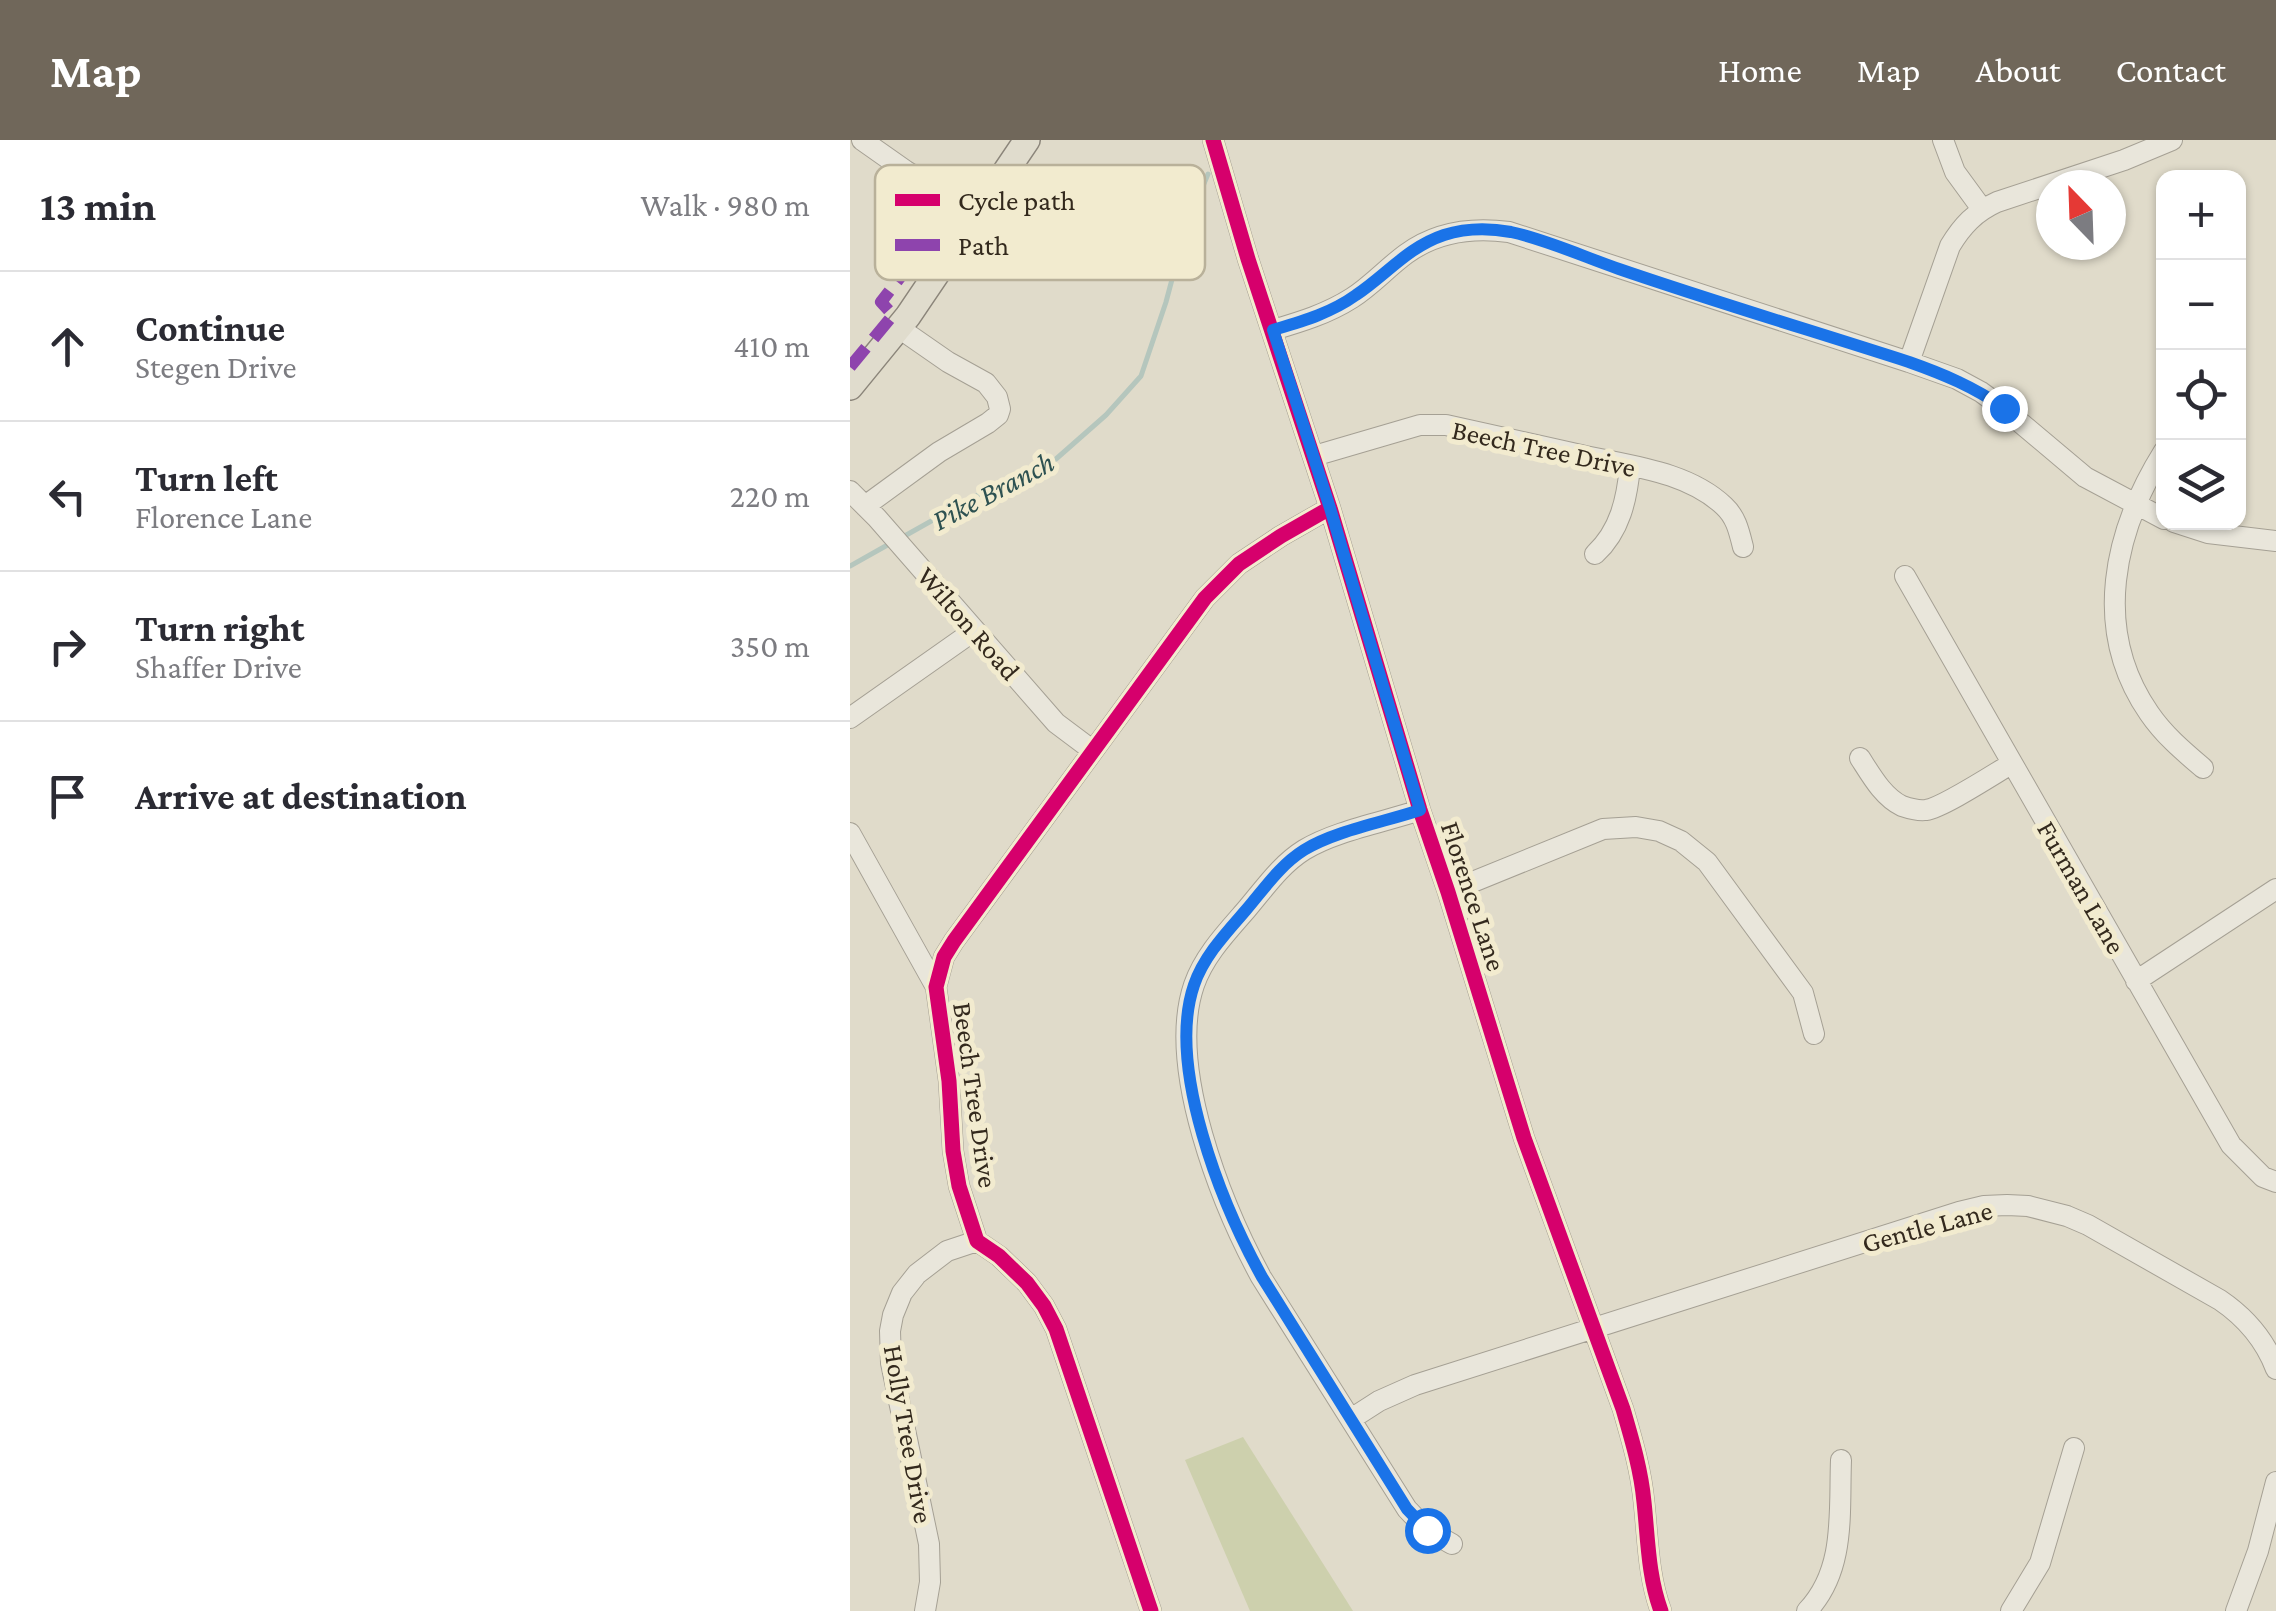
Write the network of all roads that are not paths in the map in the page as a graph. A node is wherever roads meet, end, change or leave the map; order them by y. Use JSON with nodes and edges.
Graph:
{"nodes":[{"id":1,"x":862,"y":140,"type":"edge"},
{"id":2,"x":1027,"y":140,"type":"edge"},
{"id":3,"x":1213,"y":140,"type":"edge"},
{"id":4,"x":1943,"y":140,"type":"edge"},
{"id":5,"x":2172,"y":140,"type":"edge"},
{"id":6,"x":898,"y":165,"type":"edge"},
{"id":7,"x":1010,"y":165,"type":"edge"},
{"id":8,"x":1982,"y":209,"type":"junction"},
{"id":9,"x":932,"y":280,"type":"edge"},
{"id":10,"x":899,"y":328,"type":"junction"},
{"id":11,"x":1273,"y":330,"type":"junction"},
{"id":12,"x":1909,"y":362,"type":"junction"},
{"id":13,"x":850,"y":386,"type":"edge"},
{"id":14,"x":1314,"y":456,"type":"junction"},
{"id":15,"x":1630,"y":466,"type":"junction"},
{"id":16,"x":2156,"y":466,"type":"edge"},
{"id":17,"x":858,"y":498,"type":"edge"},
{"id":18,"x":2136,"y":506,"type":"junction"},
{"id":19,"x":1330,"y":508,"type":"junction"},
{"id":20,"x":2156,"y":515,"type":"edge"},
{"id":21,"x":2201,"y":530,"type":"edge"},
{"id":22,"x":2276,"y":542,"type":"edge"},
{"id":23,"x":1743,"y":546,"type":"dead end"},
{"id":24,"x":1595,"y":554,"type":"dead end"},
{"id":25,"x":1905,"y":576,"type":"dead end"},
{"id":26,"x":974,"y":630,"type":"junction"},
{"id":27,"x":850,"y":718,"type":"edge"},
{"id":28,"x":1092,"y":750,"type":"junction"},
{"id":29,"x":1860,"y":758,"type":"dead end"},
{"id":30,"x":2011,"y":764,"type":"junction"},
{"id":31,"x":2203,"y":768,"type":"dead end"},
{"id":32,"x":1420,"y":810,"type":"junction"},
{"id":33,"x":850,"y":833,"type":"edge"},
{"id":34,"x":2276,"y":889,"type":"edge"},
{"id":35,"x":1448,"y":892,"type":"junction"},
{"id":36,"x":2136,"y":980,"type":"junction"},
{"id":37,"x":936,"y":986,"type":"junction"},
{"id":38,"x":1814,"y":1034,"type":"dead end"},
{"id":39,"x":2276,"y":1182,"type":"edge"},
{"id":40,"x":977,"y":1241,"type":"junction"},
{"id":41,"x":1592,"y":1328,"type":"junction"},
{"id":42,"x":2276,"y":1369,"type":"edge"},
{"id":43,"x":1351,"y":1419,"type":"junction"},
{"id":44,"x":2074,"y":1448,"type":"dead end"},
{"id":45,"x":1841,"y":1460,"type":"dead end"},
{"id":46,"x":2276,"y":1482,"type":"edge"},
{"id":47,"x":1452,"y":1544,"type":"dead end"},
{"id":48,"x":925,"y":1611,"type":"edge"},
{"id":49,"x":1151,"y":1611,"type":"edge"},
{"id":50,"x":1661,"y":1611,"type":"edge"},
{"id":51,"x":1807,"y":1611,"type":"edge"},
{"id":52,"x":2011,"y":1611,"type":"edge"},
{"id":53,"x":2236,"y":1611,"type":"edge"}],
"edges":[{"from":1,"to":6,"type":"street"},
{"from":2,"to":7,"type":"main road"},
{"from":3,"to":11,"type":"street","name":"Florence Lane"},
{"from":4,"to":8,"type":"street"},
{"from":5,"to":8,"type":"street"},
{"from":8,"to":12,"type":"street"},
{"from":9,"to":10,"type":"main road"},
{"from":10,"to":13,"type":"main road"},
{"from":10,"to":17,"type":"street"},
{"from":11,"to":12,"type":"street"},
{"from":11,"to":14,"type":"street","name":"Florence Lane"},
{"from":12,"to":18,"type":"street"},
{"from":14,"to":15,"type":"street","name":"Beech Tree Drive"},
{"from":14,"to":19,"type":"street","name":"Florence Lane"},
{"from":15,"to":23,"type":"street","name":"Beech Tree Drive"},
{"from":15,"to":24,"type":"street"},
{"from":16,"to":18,"type":"street"},
{"from":17,"to":26,"type":"street","name":"Wilton Road"},
{"from":18,"to":20,"type":"street"},
{"from":18,"to":31,"type":"street"},
{"from":19,"to":28,"type":"street","name":"Beech Tree Drive"},
{"from":19,"to":32,"type":"street","name":"Florence Lane"},
{"from":21,"to":22,"type":"street"},
{"from":25,"to":30,"type":"street","name":"Furman Lane"},
{"from":26,"to":27,"type":"street"},
{"from":26,"to":28,"type":"street","name":"Wilton Road"},
{"from":28,"to":37,"type":"street","name":"Beech Tree Drive"},
{"from":29,"to":30,"type":"street"},
{"from":30,"to":36,"type":"street","name":"Furman Lane"},
{"from":32,"to":35,"type":"street","name":"Florence Lane"},
{"from":32,"to":43,"type":"street"},
{"from":33,"to":37,"type":"street"},
{"from":34,"to":36,"type":"street"},
{"from":35,"to":38,"type":"street"},
{"from":35,"to":41,"type":"street","name":"Florence Lane"},
{"from":36,"to":39,"type":"street","name":"Furman Lane"},
{"from":37,"to":40,"type":"street","name":"Beech Tree Drive"},
{"from":40,"to":48,"type":"street","name":"Holly Tree Drive"},
{"from":40,"to":49,"type":"street"},
{"from":41,"to":42,"type":"street","name":"Gentle Lane"},
{"from":41,"to":43,"type":"street","name":"Gentle Lane"},
{"from":41,"to":50,"type":"street","name":"Florence Lane"},
{"from":43,"to":47,"type":"street"},
{"from":44,"to":52,"type":"street"},
{"from":45,"to":51,"type":"street"},
{"from":46,"to":53,"type":"street"}]}
